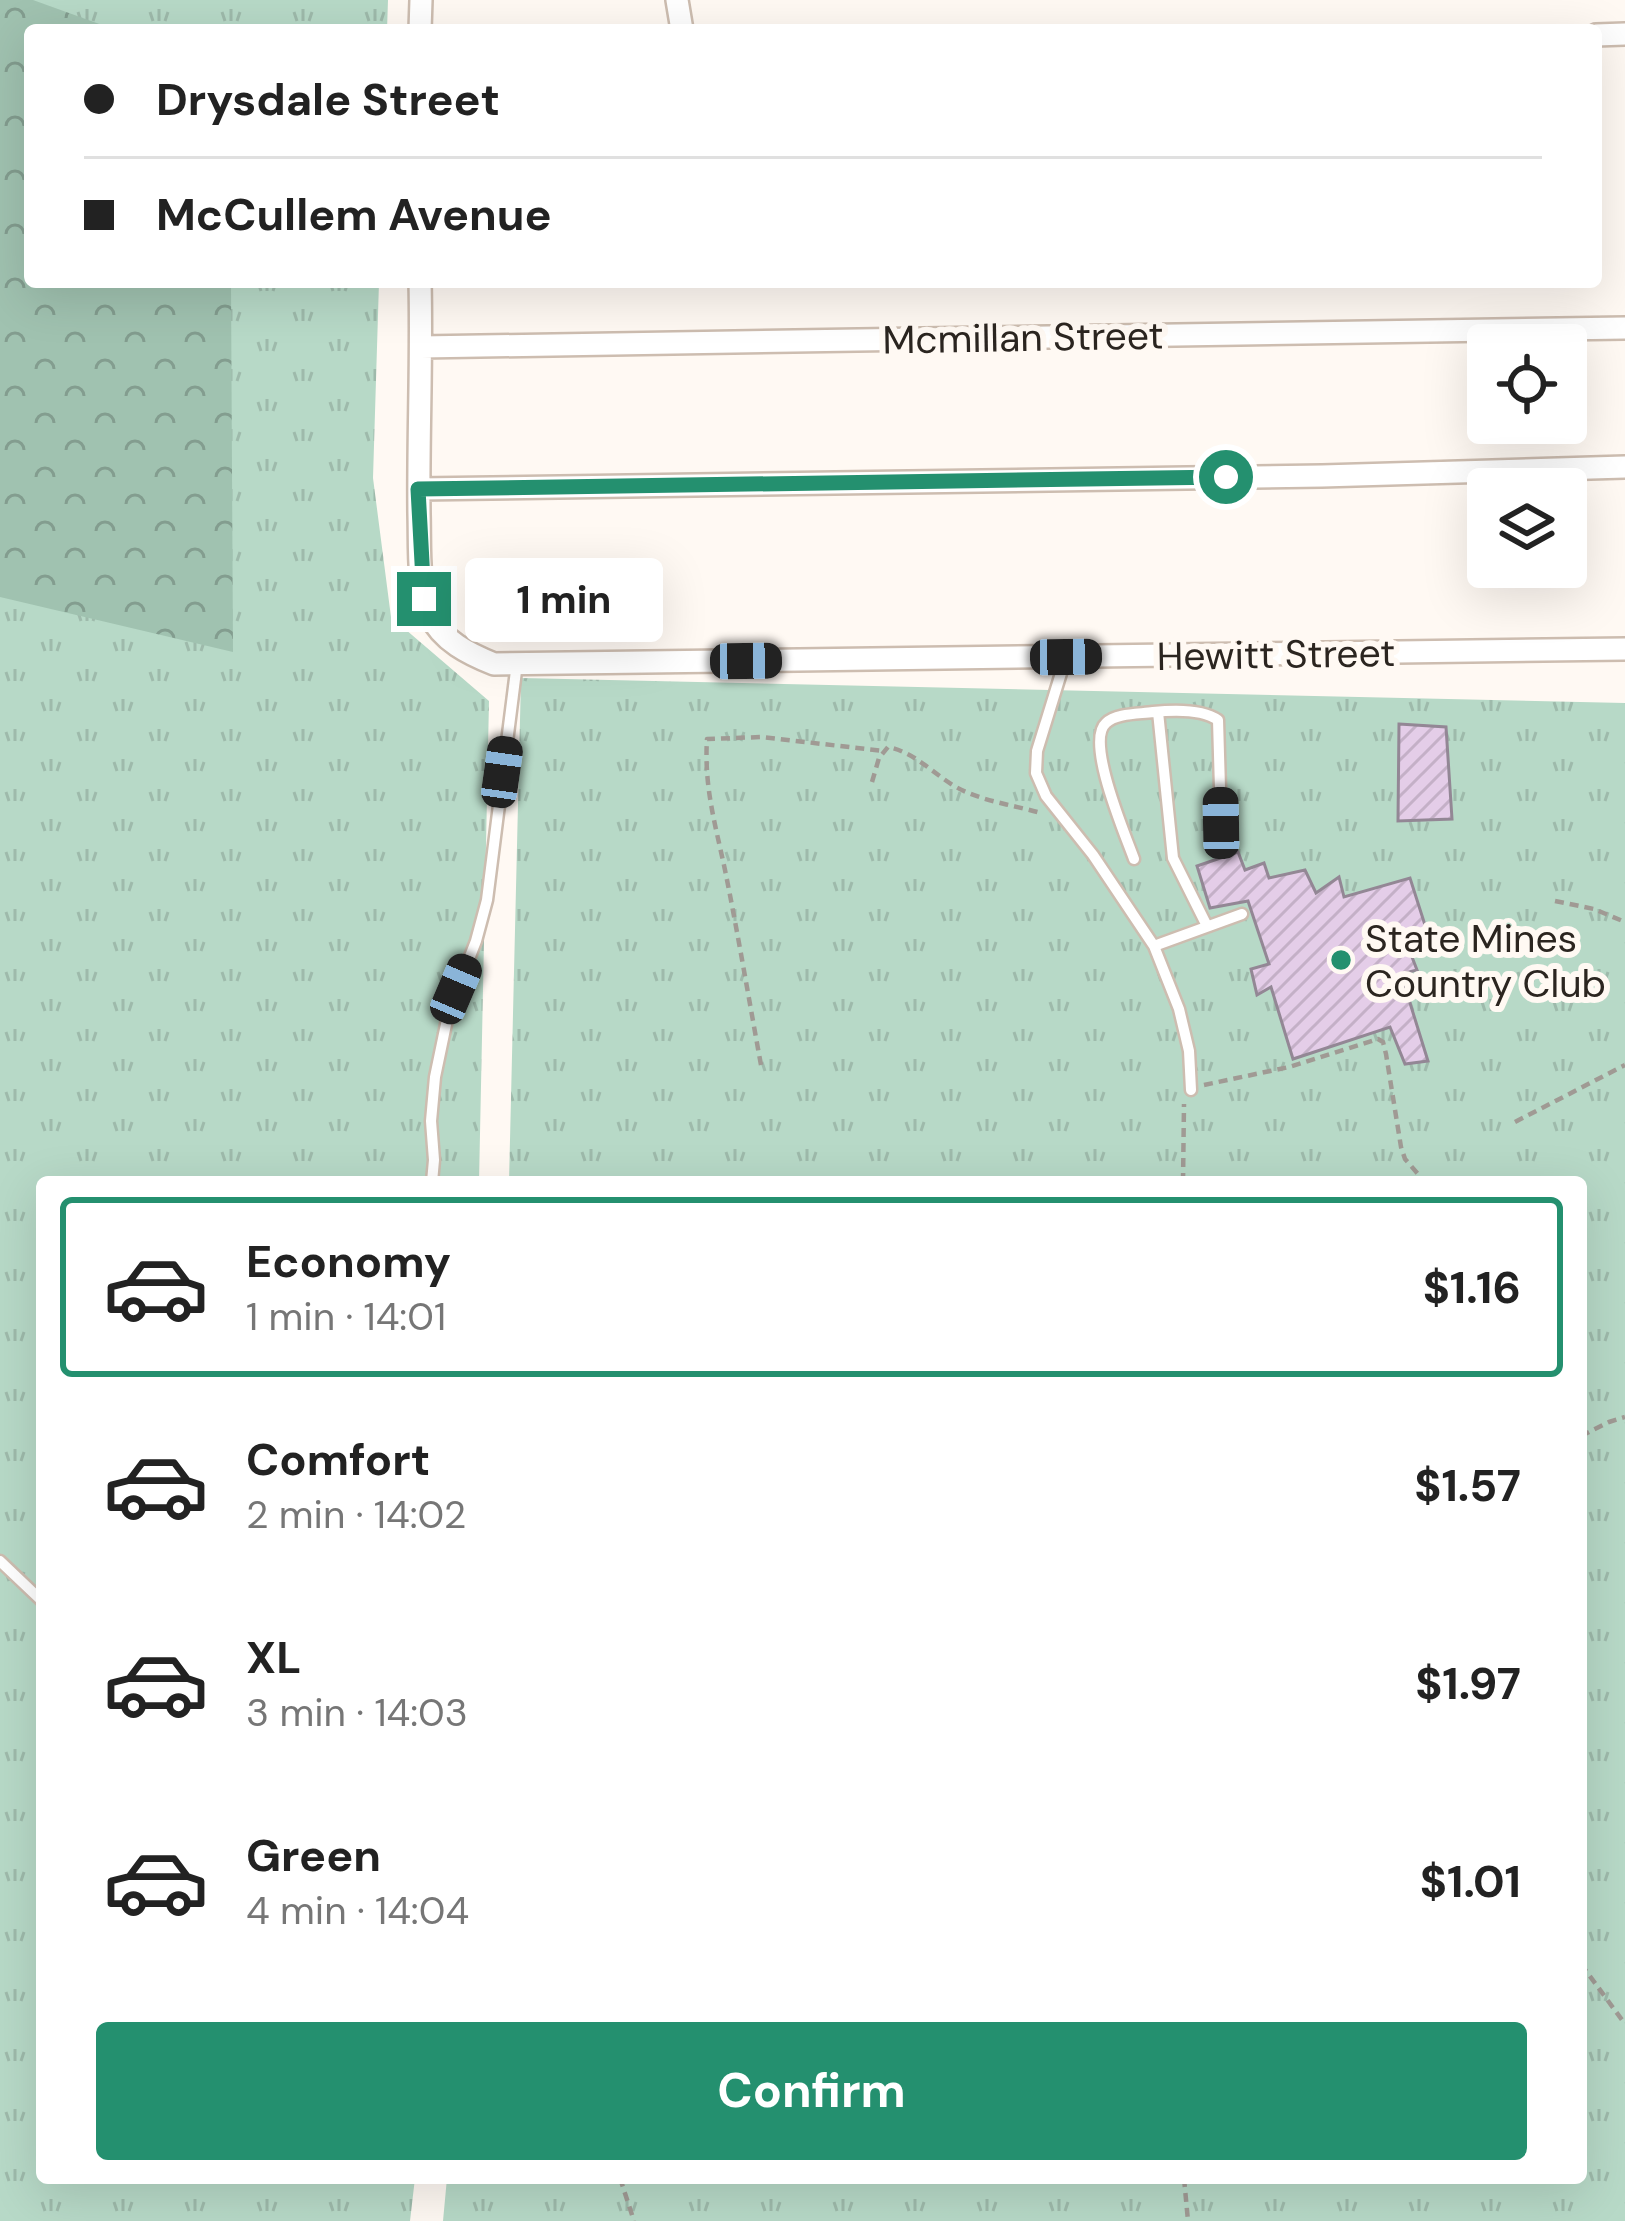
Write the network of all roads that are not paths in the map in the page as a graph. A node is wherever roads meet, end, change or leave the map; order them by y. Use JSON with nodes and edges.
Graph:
{"nodes":[{"id":1,"x":420,"y":288,"type":"edge"},
{"id":2,"x":1625,"y":328,"type":"edge"},
{"id":3,"x":422,"y":347,"type":"junction"},
{"id":4,"x":1625,"y":467,"type":"edge"},
{"id":5,"x":418,"y":489,"type":"junction"},
{"id":6,"x":1625,"y":649,"type":"edge"},
{"id":7,"x":1066,"y":657,"type":"junction"},
{"id":8,"x":506,"y":664,"type":"junction"},
{"id":9,"x":1158,"y":712,"type":"junction"},
{"id":10,"x":1221,"y":823,"type":"dead end"},
{"id":11,"x":1134,"y":859,"type":"dead end"},
{"id":12,"x":1241,"y":914,"type":"dead end"},
{"id":13,"x":1208,"y":926,"type":"junction"},
{"id":14,"x":1154,"y":946,"type":"junction"},
{"id":15,"x":1191,"y":1090,"type":"road end"},
{"id":16,"x":433,"y":1176,"type":"edge"},
{"id":17,"x":0,"y":1562,"type":"edge"},
{"id":18,"x":36,"y":1595,"type":"edge"}],
"edges":[{"from":1,"to":3,"type":"street"},
{"from":2,"to":3,"type":"street","name":"Mcmillan Street"},
{"from":3,"to":5,"type":"street"},
{"from":4,"to":5,"type":"street"},
{"from":5,"to":8,"type":"street"},
{"from":6,"to":7,"type":"street","name":"Hewitt Street"},
{"from":7,"to":8,"type":"street","name":"Hewitt Street"},
{"from":7,"to":14,"type":"lane"},
{"from":8,"to":16,"type":"lane"},
{"from":9,"to":10,"type":"lane"},
{"from":9,"to":11,"type":"lane"},
{"from":9,"to":13,"type":"lane"},
{"from":12,"to":13,"type":"lane"},
{"from":13,"to":14,"type":"lane"},
{"from":14,"to":15,"type":"lane"},
{"from":17,"to":18,"type":"lane"}]}
